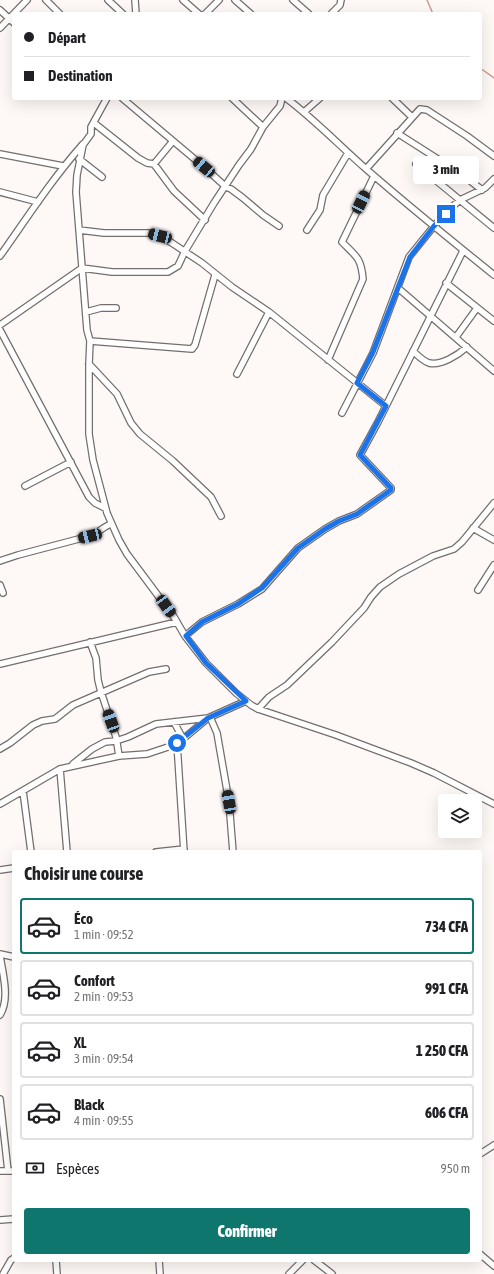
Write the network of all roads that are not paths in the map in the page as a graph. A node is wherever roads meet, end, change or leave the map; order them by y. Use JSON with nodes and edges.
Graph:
{"nodes":[{"id":1,"x":27,"y":0,"type":"edge"},
{"id":2,"x":46,"y":0,"type":"edge"},
{"id":3,"x":108,"y":0,"type":"edge"},
{"id":4,"x":135,"y":0,"type":"edge"},
{"id":5,"x":183,"y":0,"type":"edge"},
{"id":6,"x":219,"y":0,"type":"edge"},
{"id":7,"x":235,"y":0,"type":"edge"},
{"id":8,"x":293,"y":0,"type":"edge"},
{"id":9,"x":341,"y":0,"type":"edge"},
{"id":10,"x":0,"y":10,"type":"edge"},
{"id":11,"x":15,"y":12,"type":"edge"},
{"id":12,"x":58,"y":12,"type":"edge"},
{"id":13,"x":121,"y":12,"type":"edge"},
{"id":14,"x":136,"y":12,"type":"edge"},
{"id":15,"x":197,"y":12,"type":"edge"},
{"id":16,"x":207,"y":12,"type":"edge"},
{"id":17,"x":249,"y":12,"type":"edge"},
{"id":18,"x":307,"y":12,"type":"edge"},
{"id":19,"x":333,"y":12,"type":"edge"},
{"id":20,"x":12,"y":15,"type":"edge"},
{"id":21,"x":9,"y":18,"type":"junction"},
{"id":22,"x":12,"y":21,"type":"edge"},
{"id":23,"x":0,"y":28,"type":"edge"},
{"id":24,"x":106,"y":100,"type":"edge"},
{"id":25,"x":124,"y":100,"type":"edge"},
{"id":26,"x":234,"y":100,"type":"edge"},
{"id":27,"x":282,"y":100,"type":"edge"},
{"id":28,"x":289,"y":100,"type":"edge"},
{"id":29,"x":318,"y":100,"type":"edge"},
{"id":30,"x":394,"y":100,"type":"edge"},
{"id":31,"x":304,"y":112,"type":"junction"},
{"id":32,"x":412,"y":117,"type":"junction"},
{"id":33,"x":94,"y":123,"type":"junction"},
{"id":34,"x":263,"y":127,"type":"junction"},
{"id":35,"x":397,"y":133,"type":"junction"},
{"id":36,"x":91,"y":134,"type":"junction"},
{"id":37,"x":173,"y":141,"type":"junction"},
{"id":38,"x":348,"y":153,"type":"junction"},
{"id":39,"x":0,"y":154,"type":"edge"},
{"id":40,"x":494,"y":156,"type":"edge"},
{"id":41,"x":79,"y":159,"type":"junction"},
{"id":42,"x":154,"y":164,"type":"junction"},
{"id":43,"x":416,"y":164,"type":"dead end"},
{"id":44,"x":63,"y":166,"type":"junction"},
{"id":45,"x":366,"y":169,"type":"junction"},
{"id":46,"x":102,"y":176,"type":"dead end"},
{"id":47,"x":374,"y":176,"type":"junction"},
{"id":48,"x":494,"y":179,"type":"edge"},
{"id":49,"x":226,"y":187,"type":"junction"},
{"id":50,"x":482,"y":190,"type":"junction"},
{"id":51,"x":0,"y":192,"type":"edge"},
{"id":52,"x":460,"y":200,"type":"junction"},
{"id":53,"x":38,"y":202,"type":"junction"},
{"id":54,"x":204,"y":220,"type":"junction"},
{"id":55,"x":279,"y":226,"type":"dead end"},
{"id":56,"x":434,"y":226,"type":"junction"},
{"id":57,"x":494,"y":228,"type":"edge"},
{"id":58,"x":79,"y":230,"type":"junction"},
{"id":59,"x":307,"y":230,"type":"dead end"},
{"id":60,"x":186,"y":251,"type":"junction"},
{"id":61,"x":463,"y":251,"type":"junction"},
{"id":62,"x":1,"y":254,"type":"edge"},
{"id":63,"x":82,"y":268,"type":"junction"},
{"id":64,"x":215,"y":274,"type":"junction"},
{"id":65,"x":494,"y":275,"type":"edge"},
{"id":66,"x":446,"y":283,"type":"junction"},
{"id":67,"x":398,"y":288,"type":"junction"},
{"id":68,"x":116,"y":308,"type":"dead end"},
{"id":69,"x":477,"y":308,"type":"junction"},
{"id":70,"x":86,"y":312,"type":"junction"},
{"id":71,"x":269,"y":312,"type":"junction"},
{"id":72,"x":430,"y":315,"type":"junction"},
{"id":73,"x":494,"y":321,"type":"edge"},
{"id":74,"x":0,"y":325,"type":"edge"},
{"id":75,"x":0,"y":330,"type":"edge"},
{"id":76,"x":456,"y":337,"type":"junction"},
{"id":77,"x":90,"y":341,"type":"junction"},
{"id":78,"x":467,"y":347,"type":"junction"},
{"id":79,"x":413,"y":351,"type":"junction"},
{"id":80,"x":328,"y":360,"type":"junction"},
{"id":81,"x":89,"y":364,"type":"junction"},
{"id":82,"x":494,"y":371,"type":"edge"},
{"id":83,"x":237,"y":374,"type":"dead end"},
{"id":84,"x":357,"y":383,"type":"junction"},
{"id":85,"x":386,"y":406,"type":"junction"},
{"id":86,"x":342,"y":413,"type":"dead end"},
{"id":87,"x":71,"y":462,"type":"junction"},
{"id":88,"x":24,"y":486,"type":"dead end"},
{"id":89,"x":494,"y":503,"type":"edge"},
{"id":90,"x":105,"y":508,"type":"junction"},
{"id":91,"x":221,"y":516,"type":"dead end"},
{"id":92,"x":111,"y":524,"type":"junction"},
{"id":93,"x":473,"y":528,"type":"junction"},
{"id":94,"x":494,"y":540,"type":"edge"},
{"id":95,"x":0,"y":561,"type":"edge"},
{"id":96,"x":494,"y":565,"type":"edge"},
{"id":97,"x":0,"y":585,"type":"edge"},
{"id":98,"x":478,"y":590,"type":"dead end"},
{"id":99,"x":3,"y":593,"type":"dead end"},
{"id":100,"x":177,"y":622,"type":"junction"},
{"id":101,"x":186,"y":636,"type":"junction"},
{"id":102,"x":90,"y":642,"type":"junction"},
{"id":103,"x":0,"y":664,"type":"edge"},
{"id":104,"x":166,"y":669,"type":"dead end"},
{"id":105,"x":101,"y":692,"type":"junction"},
{"id":106,"x":246,"y":701,"type":"junction"},
{"id":107,"x":258,"y":709,"type":"junction"},
{"id":108,"x":209,"y":718,"type":"junction"},
{"id":109,"x":174,"y":722,"type":"junction"},
{"id":110,"x":183,"y":739,"type":"junction"},
{"id":111,"x":116,"y":741,"type":"junction"},
{"id":112,"x":177,"y":743,"type":"junction"},
{"id":113,"x":0,"y":749,"type":"edge"},
{"id":114,"x":119,"y":756,"type":"junction"},
{"id":115,"x":72,"y":765,"type":"junction"},
{"id":116,"x":60,"y":769,"type":"junction"},
{"id":117,"x":23,"y":791,"type":"junction"},
{"id":118,"x":0,"y":804,"type":"edge"},
{"id":119,"x":494,"y":804,"type":"edge"},
{"id":120,"x":31,"y":850,"type":"edge"},
{"id":121,"x":67,"y":850,"type":"edge"},
{"id":122,"x":184,"y":850,"type":"edge"},
{"id":123,"x":233,"y":850,"type":"edge"},
{"id":124,"x":12,"y":868,"type":"edge"},
{"id":125,"x":0,"y":870,"type":"edge"},
{"id":126,"x":0,"y":955,"type":"edge"},
{"id":127,"x":12,"y":957,"type":"edge"},
{"id":128,"x":0,"y":1015,"type":"edge"},
{"id":129,"x":0,"y":1099,"type":"edge"},
{"id":130,"x":494,"y":1145,"type":"edge"},
{"id":131,"x":482,"y":1153,"type":"edge"},
{"id":132,"x":0,"y":1171,"type":"edge"},
{"id":133,"x":8,"y":1171,"type":"junction"},
{"id":134,"x":12,"y":1171,"type":"edge"},
{"id":135,"x":12,"y":1219,"type":"edge"},
{"id":136,"x":0,"y":1220,"type":"edge"},
{"id":137,"x":482,"y":1256,"type":"edge"},
{"id":138,"x":12,"y":1259,"type":"edge"},
{"id":139,"x":56,"y":1262,"type":"edge"},
{"id":140,"x":159,"y":1262,"type":"edge"},
{"id":141,"x":301,"y":1262,"type":"edge"},
{"id":142,"x":317,"y":1262,"type":"edge"},
{"id":143,"x":494,"y":1266,"type":"edge"},
{"id":144,"x":3,"y":1274,"type":"edge"},
{"id":145,"x":58,"y":1274,"type":"edge"},
{"id":146,"x":160,"y":1274,"type":"edge"},
{"id":147,"x":289,"y":1274,"type":"edge"},
{"id":148,"x":332,"y":1274,"type":"edge"}],
"edges":[{"from":1,"to":11,"type":"street"},
{"from":2,"to":12,"type":"street"},
{"from":3,"to":13,"type":"street"},
{"from":4,"to":14,"type":"street"},
{"from":5,"to":15,"type":"street"},
{"from":6,"to":16,"type":"street"},
{"from":7,"to":17,"type":"street"},
{"from":8,"to":18,"type":"street"},
{"from":9,"to":19,"type":"street"},
{"from":10,"to":21,"type":"street"},
{"from":20,"to":21,"type":"street"},
{"from":21,"to":22,"type":"street"},
{"from":21,"to":23,"type":"street"},
{"from":24,"to":33,"type":"street"},
{"from":25,"to":37,"type":"street"},
{"from":26,"to":34,"type":"street"},
{"from":27,"to":34,"type":"street"},
{"from":28,"to":31,"type":"street"},
{"from":29,"to":31,"type":"street"},
{"from":30,"to":32,"type":"street"},
{"from":31,"to":38,"type":"street"},
{"from":32,"to":35,"type":"street"},
{"from":32,"to":40,"type":"street"},
{"from":33,"to":36,"type":"street"},
{"from":33,"to":42,"type":"street"},
{"from":34,"to":49,"type":"street"},
{"from":35,"to":45,"type":"street"},
{"from":35,"to":50,"type":"street"},
{"from":36,"to":41,"type":"street"},
{"from":36,"to":44,"type":"street"},
{"from":37,"to":42,"type":"street"},
{"from":37,"to":49,"type":"street"},
{"from":38,"to":45,"type":"street"},
{"from":38,"to":59,"type":"street"},
{"from":39,"to":44,"type":"street"},
{"from":41,"to":46,"type":"street"},
{"from":41,"to":58,"type":"street"},
{"from":42,"to":54,"type":"street"},
{"from":43,"to":52,"type":"street"},
{"from":44,"to":53,"type":"street"},
{"from":45,"to":47,"type":"street"},
{"from":47,"to":56,"type":"street"},
{"from":47,"to":80,"type":"street"},
{"from":48,"to":50,"type":"street"},
{"from":49,"to":54,"type":"street"},
{"from":49,"to":55,"type":"street"},
{"from":50,"to":52,"type":"street"},
{"from":51,"to":53,"type":"street"},
{"from":52,"to":56,"type":"street"},
{"from":52,"to":57,"type":"street"},
{"from":53,"to":62,"type":"street"},
{"from":54,"to":60,"type":"street"},
{"from":56,"to":61,"type":"street"},
{"from":56,"to":67,"type":"street"},
{"from":58,"to":60,"type":"street"},
{"from":58,"to":63,"type":"street"},
{"from":60,"to":63,"type":"street"},
{"from":60,"to":64,"type":"street"},
{"from":61,"to":65,"type":"street"},
{"from":61,"to":66,"type":"street"},
{"from":63,"to":70,"type":"street"},
{"from":63,"to":74,"type":"street"},
{"from":64,"to":71,"type":"street"},
{"from":64,"to":77,"type":"street"},
{"from":66,"to":69,"type":"street"},
{"from":66,"to":72,"type":"street"},
{"from":67,"to":72,"type":"street"},
{"from":67,"to":84,"type":"street"},
{"from":68,"to":70,"type":"street"},
{"from":69,"to":73,"type":"street"},
{"from":69,"to":76,"type":"street"},
{"from":70,"to":77,"type":"street"},
{"from":71,"to":80,"type":"street"},
{"from":71,"to":83,"type":"street"},
{"from":72,"to":76,"type":"street"},
{"from":72,"to":79,"type":"street"},
{"from":75,"to":87,"type":"street"},
{"from":76,"to":78,"type":"street"},
{"from":77,"to":81,"type":"street"},
{"from":78,"to":79,"type":"street"},
{"from":78,"to":82,"type":"street"},
{"from":79,"to":85,"type":"street"},
{"from":80,"to":84,"type":"street"},
{"from":81,"to":90,"type":"street"},
{"from":81,"to":91,"type":"street"},
{"from":84,"to":85,"type":"street"},
{"from":84,"to":86,"type":"street"},
{"from":85,"to":101,"type":"street"},
{"from":87,"to":88,"type":"street"},
{"from":87,"to":90,"type":"street"},
{"from":89,"to":93,"type":"street"},
{"from":90,"to":92,"type":"street"},
{"from":92,"to":95,"type":"street"},
{"from":92,"to":100,"type":"street"},
{"from":93,"to":94,"type":"street"},
{"from":93,"to":107,"type":"street"},
{"from":96,"to":98,"type":"street"},
{"from":97,"to":99,"type":"street"},
{"from":100,"to":101,"type":"street"},
{"from":100,"to":102,"type":"street"},
{"from":101,"to":106,"type":"street"},
{"from":102,"to":103,"type":"street"},
{"from":102,"to":105,"type":"street"},
{"from":104,"to":105,"type":"street"},
{"from":105,"to":111,"type":"street"},
{"from":105,"to":113,"type":"street"},
{"from":106,"to":107,"type":"street"},
{"from":106,"to":108,"type":"street"},
{"from":107,"to":119,"type":"street"},
{"from":108,"to":109,"type":"street"},
{"from":108,"to":110,"type":"street"},
{"from":108,"to":123,"type":"street"},
{"from":109,"to":110,"type":"street"},
{"from":109,"to":111,"type":"street"},
{"from":110,"to":112,"type":"street"},
{"from":111,"to":114,"type":"street"},
{"from":111,"to":115,"type":"street"},
{"from":112,"to":114,"type":"street"},
{"from":112,"to":122,"type":"street"},
{"from":114,"to":115,"type":"street"},
{"from":115,"to":116,"type":"street"},
{"from":116,"to":117,"type":"street"},
{"from":116,"to":121,"type":"street"},
{"from":117,"to":118,"type":"street"},
{"from":117,"to":120,"type":"street"},
{"from":124,"to":125,"type":"street"},
{"from":126,"to":127,"type":"street"},
{"from":126,"to":128,"type":"street"},
{"from":129,"to":133,"type":"street"},
{"from":130,"to":131,"type":"street"},
{"from":132,"to":133,"type":"street"},
{"from":133,"to":134,"type":"street"},
{"from":135,"to":136,"type":"street"},
{"from":137,"to":143,"type":"street"},
{"from":138,"to":144,"type":"street"},
{"from":139,"to":145,"type":"street"},
{"from":140,"to":146,"type":"street"},
{"from":141,"to":147,"type":"street"},
{"from":142,"to":148,"type":"street"}]}
